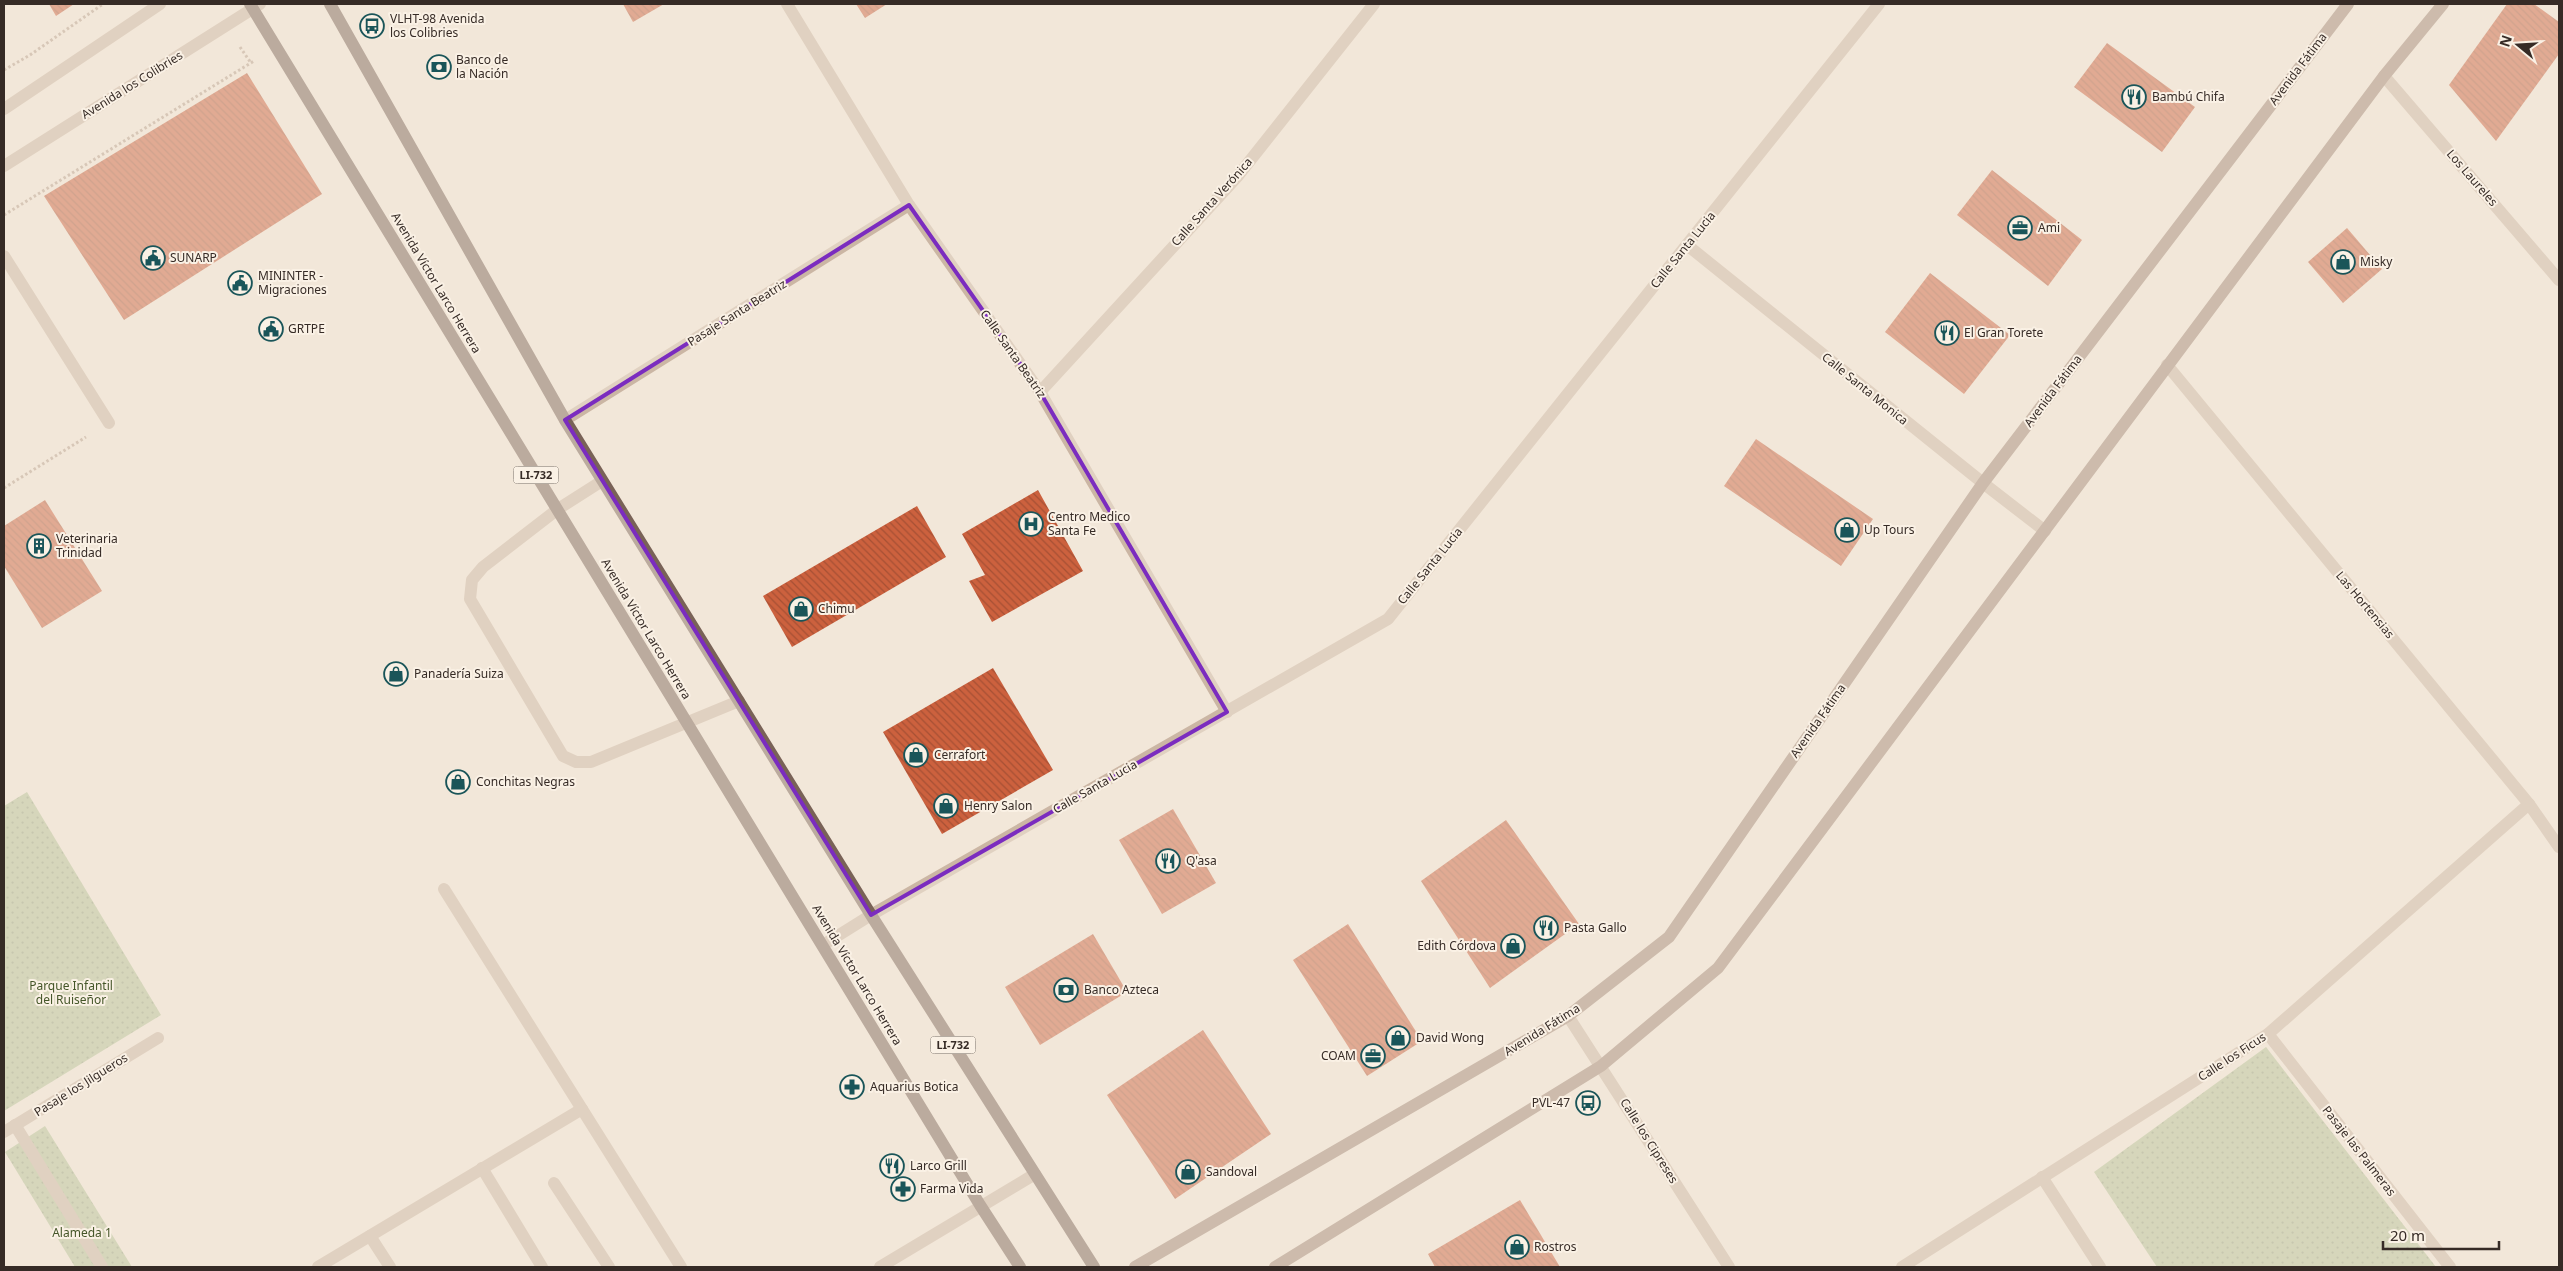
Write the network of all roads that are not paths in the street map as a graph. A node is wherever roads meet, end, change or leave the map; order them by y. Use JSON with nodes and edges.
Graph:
{"nodes":[{"id":1,"x":160,"y":4,"type":"edge"},
{"id":2,"x":330,"y":4,"type":"edge"},
{"id":3,"x":787,"y":4,"type":"edge"},
{"id":4,"x":1374,"y":4,"type":"edge"},
{"id":5,"x":1879,"y":4,"type":"edge"},
{"id":6,"x":2348,"y":4,"type":"edge"},
{"id":7,"x":254,"y":5,"type":"edge"},
{"id":8,"x":2440,"y":5,"type":"edge"},
{"id":9,"x":2384,"y":76,"type":"junction"},
{"id":10,"x":4,"y":109,"type":"edge"},
{"id":11,"x":4,"y":166,"type":"edge"},
{"id":12,"x":909,"y":205,"type":"junction"},
{"id":13,"x":1686,"y":245,"type":"junction"},
{"id":14,"x":4,"y":256,"type":"edge"},
{"id":15,"x":2559,"y":280,"type":"edge"},
{"id":16,"x":2167,"y":365,"type":"junction"},
{"id":17,"x":1040,"y":392,"type":"junction"},
{"id":18,"x":565,"y":420,"type":"junction"},
{"id":19,"x":108,"y":423,"type":"road end"},
{"id":20,"x":602,"y":481,"type":"junction"},
{"id":21,"x":1982,"y":483,"type":"junction"},
{"id":22,"x":558,"y":510,"type":"junction"},
{"id":23,"x":2045,"y":531,"type":"junction"},
{"id":24,"x":739,"y":701,"type":"junction"},
{"id":25,"x":1227,"y":712,"type":"junction"},
{"id":26,"x":688,"y":724,"type":"junction"},
{"id":27,"x":2529,"y":804,"type":"junction"},
{"id":28,"x":2559,"y":847,"type":"edge"},
{"id":29,"x":444,"y":889,"type":"dead end"},
{"id":30,"x":871,"y":915,"type":"junction"},
{"id":31,"x":823,"y":945,"type":"junction"},
{"id":32,"x":1568,"y":1016,"type":"junction"},
{"id":33,"x":2268,"y":1034,"type":"junction"},
{"id":34,"x":158,"y":1038,"type":"dead end"},
{"id":35,"x":1601,"y":1066,"type":"junction"},
{"id":36,"x":582,"y":1108,"type":"junction"},
{"id":37,"x":15,"y":1126,"type":"junction"},
{"id":38,"x":4,"y":1132,"type":"edge"},
{"id":39,"x":482,"y":1168,"type":"junction"},
{"id":40,"x":1035,"y":1174,"type":"junction"},
{"id":41,"x":2042,"y":1177,"type":"junction"},
{"id":42,"x":554,"y":1183,"type":"dead end"},
{"id":43,"x":980,"y":1206,"type":"junction"},
{"id":44,"x":370,"y":1236,"type":"junction"},
{"id":45,"x":102,"y":1267,"type":"edge"},
{"id":46,"x":318,"y":1267,"type":"edge"},
{"id":47,"x":390,"y":1267,"type":"edge"},
{"id":48,"x":542,"y":1267,"type":"edge"},
{"id":49,"x":610,"y":1267,"type":"edge"},
{"id":50,"x":681,"y":1267,"type":"edge"},
{"id":51,"x":880,"y":1267,"type":"edge"},
{"id":52,"x":1020,"y":1267,"type":"edge"},
{"id":53,"x":1094,"y":1267,"type":"edge"},
{"id":54,"x":1135,"y":1267,"type":"edge"},
{"id":55,"x":1275,"y":1267,"type":"edge"},
{"id":56,"x":1729,"y":1267,"type":"edge"},
{"id":57,"x":1902,"y":1267,"type":"edge"},
{"id":58,"x":2100,"y":1267,"type":"edge"},
{"id":59,"x":2450,"y":1267,"type":"edge"}],
"edges":[{"from":1,"to":10,"type":"street"},
{"from":2,"to":18,"type":"main road","number":"LI-732"},
{"from":3,"to":12,"type":"street","name":"Calle Santa Beatriz"},
{"from":4,"to":17,"type":"street","name":"Calle Santa Verónica"},
{"from":5,"to":13,"type":"street","name":"Calle Santa Lucia"},
{"from":6,"to":21,"type":"main road","name":"Avenida Fátima"},
{"from":7,"to":11,"type":"street","name":"Avenida los Colibries"},
{"from":7,"to":22,"type":"main road","name":"Avenida Víctor Larco Herrera","number":"LI-732"},
{"from":8,"to":9,"type":"main road"},
{"from":9,"to":15,"type":"street","name":"Los Laureles"},
{"from":9,"to":16,"type":"main road"},
{"from":12,"to":17,"type":"street","name":"Calle Santa Beatriz"},
{"from":12,"to":18,"type":"street","name":"Pasaje Santa Beatriz"},
{"from":13,"to":21,"type":"street","name":"Calle Santa Monica"},
{"from":13,"to":25,"type":"street","name":"Calle Santa Lucia"},
{"from":14,"to":19,"type":"street"},
{"from":16,"to":23,"type":"main road"},
{"from":16,"to":27,"type":"street","name":"Las Hortensias"},
{"from":17,"to":25,"type":"street","name":"Calle Santa Beatriz"},
{"from":18,"to":20,"type":"main road","number":"LI-732"},
{"from":20,"to":22,"type":"street"},
{"from":20,"to":24,"type":"main road","number":"LI-732"},
{"from":21,"to":23,"type":"street","name":"Calle Santa Monica"},
{"from":21,"to":32,"type":"main road","name":"Avenida Fátima"},
{"from":22,"to":26,"type":"main road","name":"Avenida Víctor Larco Herrera","number":"LI-732"},
{"from":22,"to":26,"type":"street"},
{"from":23,"to":35,"type":"main road"},
{"from":24,"to":26,"type":"street"},
{"from":24,"to":30,"type":"main road","number":"LI-732"},
{"from":25,"to":30,"type":"street","name":"Calle Santa Lucia"},
{"from":26,"to":31,"type":"main road","name":"Avenida Víctor Larco Herrera","number":"LI-732"},
{"from":27,"to":28,"type":"street","name":"Las Hortensias"},
{"from":27,"to":33,"type":"street","name":"Calle los Ficus"},
{"from":29,"to":36,"type":"street"},
{"from":30,"to":31,"type":"street","name":"Calle Santa Lucia"},
{"from":30,"to":40,"type":"main road","number":"LI-732"},
{"from":31,"to":43,"type":"main road","name":"Avenida Víctor Larco Herrera","number":"LI-732"},
{"from":32,"to":35,"type":"street","name":"Calle los Cipreses"},
{"from":32,"to":54,"type":"main road","name":"Avenida Fátima"},
{"from":33,"to":41,"type":"street","name":"Calle los Ficus"},
{"from":33,"to":59,"type":"street","name":"Pasaje las Palmeras"},
{"from":34,"to":37,"type":"street","name":"Pasaje los Jilgueros"},
{"from":35,"to":55,"type":"main road"},
{"from":35,"to":56,"type":"street","name":"Calle los Cipreses"},
{"from":36,"to":39,"type":"street"},
{"from":36,"to":50,"type":"street"},
{"from":37,"to":38,"type":"street","name":"Pasaje los Jilgueros"},
{"from":37,"to":45,"type":"street"},
{"from":39,"to":44,"type":"street"},
{"from":39,"to":48,"type":"street"},
{"from":40,"to":43,"type":"street"},
{"from":40,"to":53,"type":"main road","number":"LI-732"},
{"from":41,"to":57,"type":"street","name":"Calle los Ficus"},
{"from":41,"to":58,"type":"street"},
{"from":42,"to":49,"type":"street"},
{"from":43,"to":51,"type":"street"},
{"from":43,"to":52,"type":"main road","name":"Avenida Víctor Larco Herrera","number":"LI-732"},
{"from":44,"to":46,"type":"street"},
{"from":44,"to":47,"type":"street"}]}
